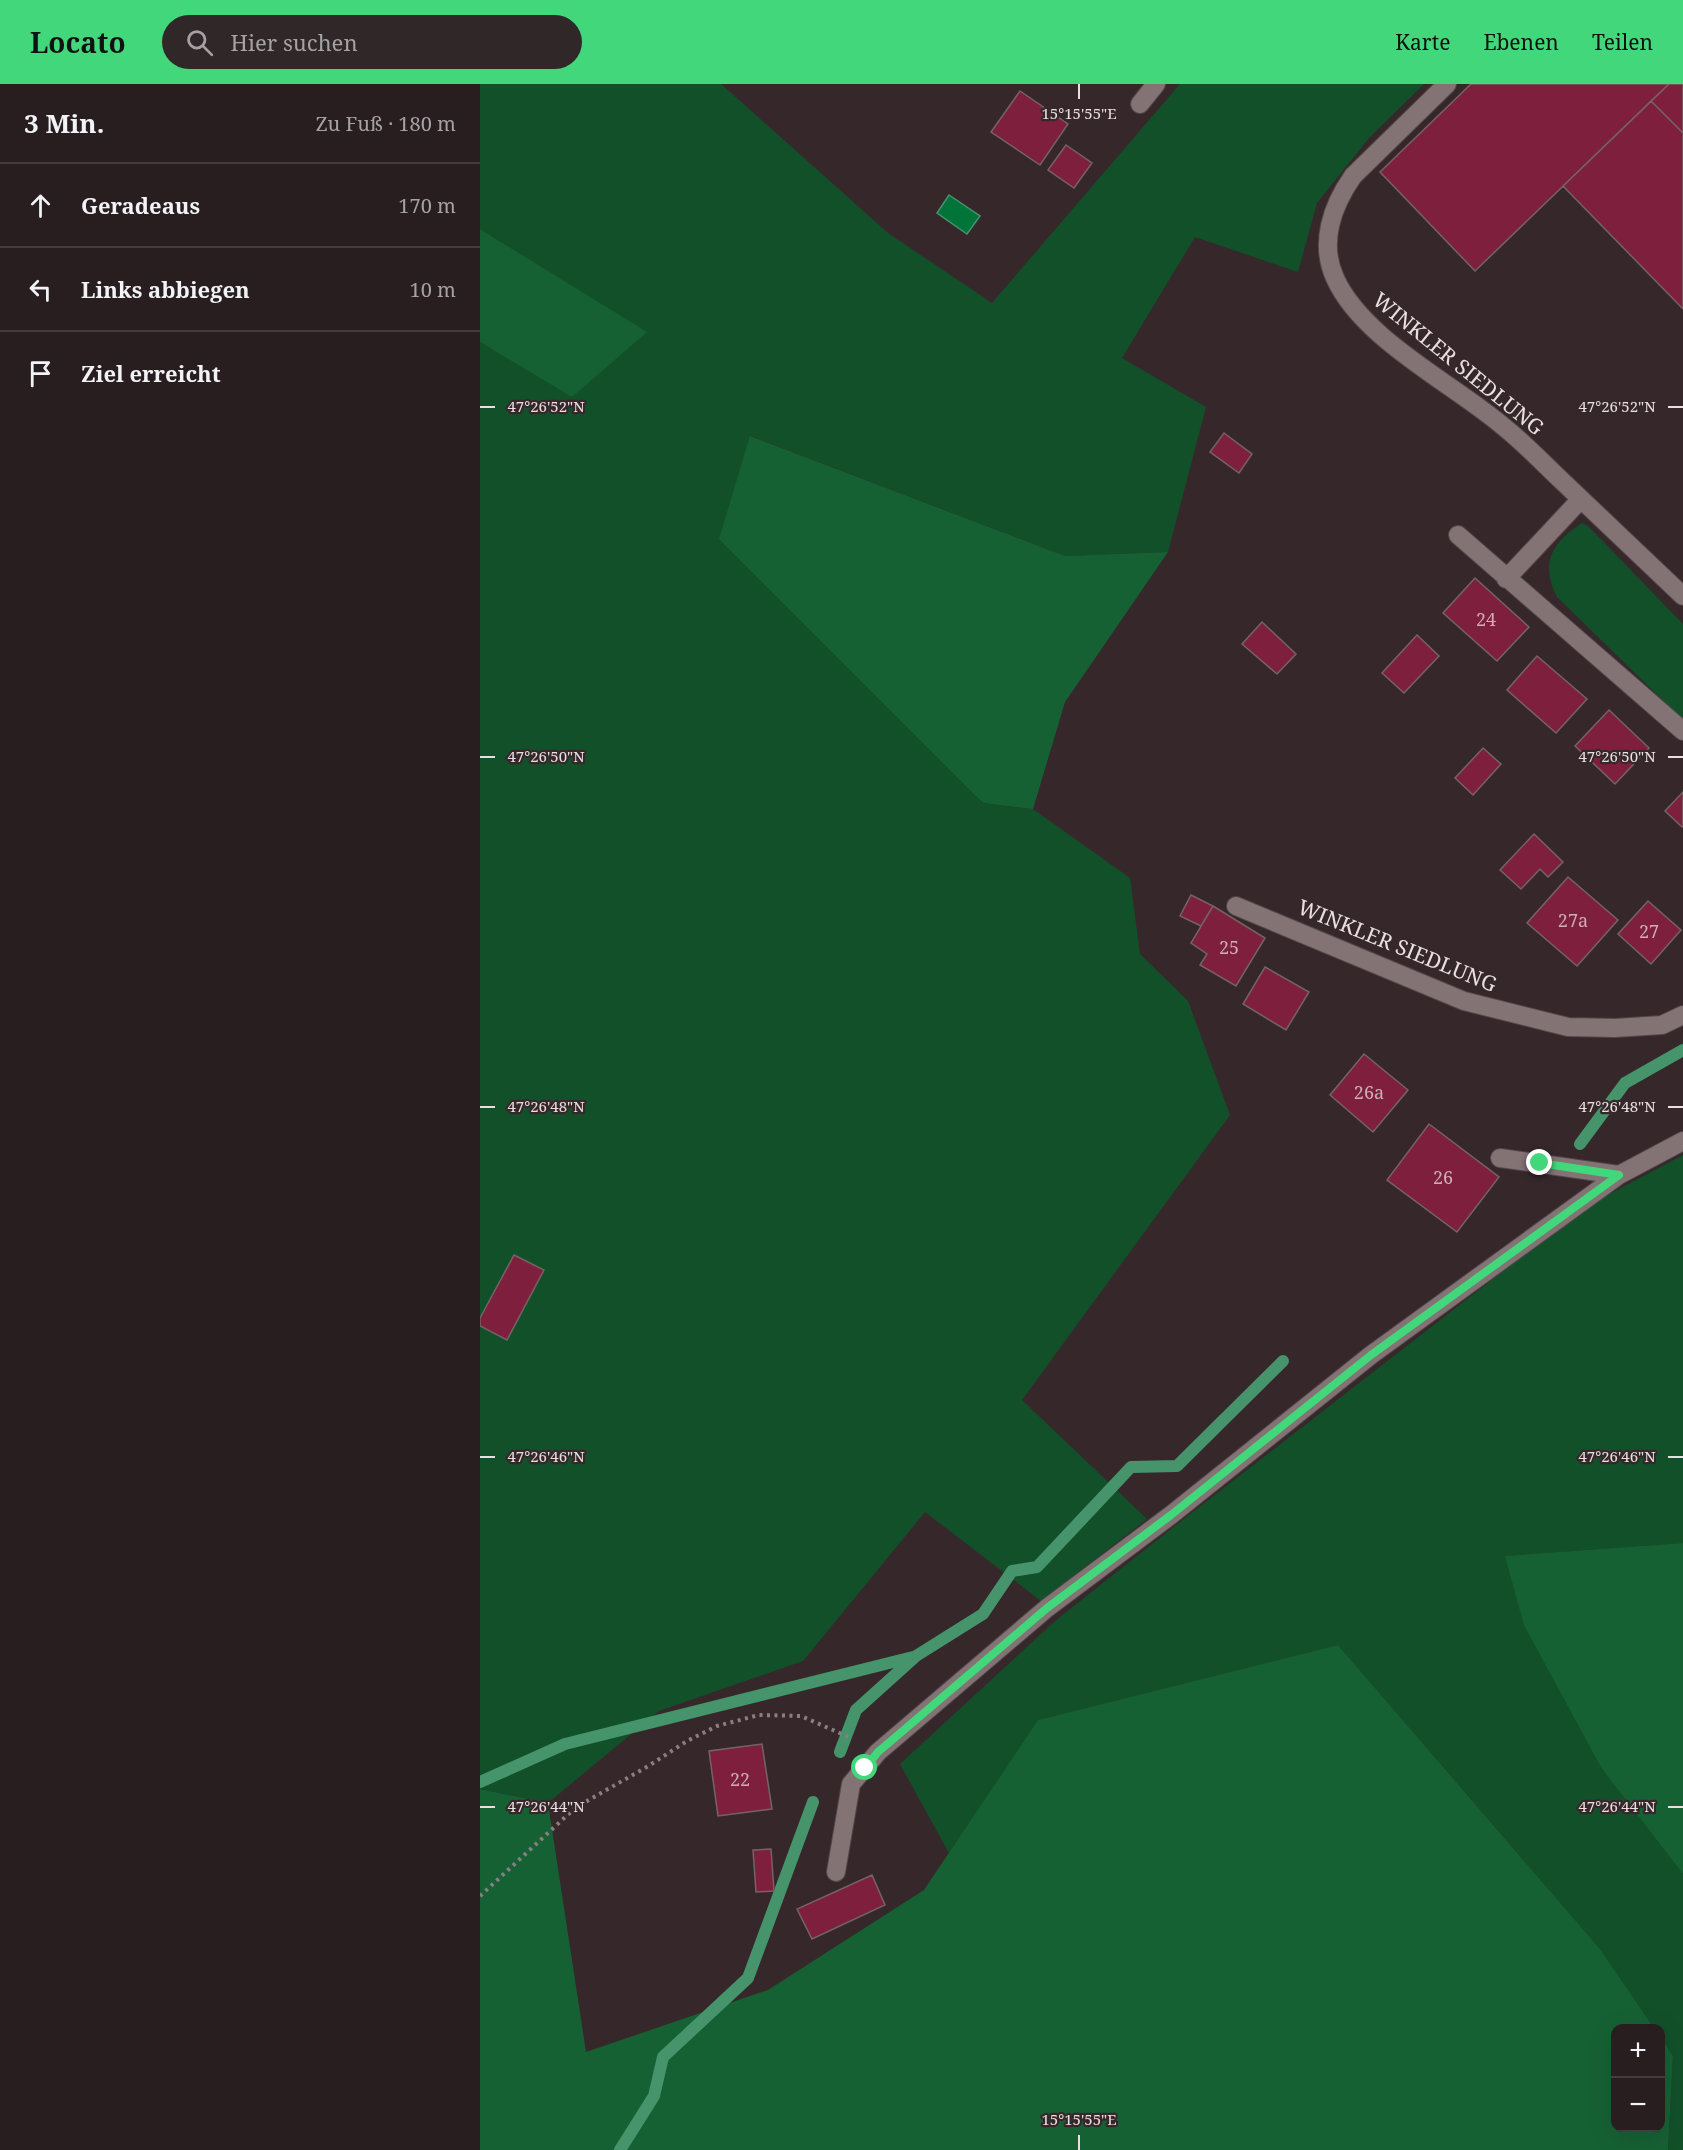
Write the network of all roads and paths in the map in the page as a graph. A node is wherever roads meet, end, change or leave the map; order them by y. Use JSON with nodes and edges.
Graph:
{"nodes":[{"id":1,"x":1156,"y":84,"type":"edge"},
{"id":2,"x":1447,"y":84,"type":"edge"},
{"id":3,"x":1140,"y":104,"type":"dead end"},
{"id":4,"x":1581,"y":499,"type":"junction"},
{"id":5,"x":1458,"y":535,"type":"dead end"},
{"id":6,"x":1506,"y":579,"type":"junction"},
{"id":7,"x":1683,"y":596,"type":"edge"},
{"id":8,"x":1683,"y":731,"type":"edge"},
{"id":9,"x":1236,"y":906,"type":"dead end"},
{"id":10,"x":1683,"y":1015,"type":"edge"},
{"id":11,"x":1683,"y":1140,"type":"edge"},
{"id":12,"x":1500,"y":1158,"type":"dead end"},
{"id":13,"x":1619,"y":1175,"type":"junction"},
{"id":14,"x":854,"y":1739,"type":"dead end"},
{"id":15,"x":836,"y":1872,"type":"dead end"},
{"id":16,"x":480,"y":1896,"type":"edge"}],
"edges":[{"from":1,"to":3,"type":"street"},
{"from":2,"to":4,"type":"street","name":"WINKLER SIEDLUNG"},
{"from":4,"to":6,"type":"street"},
{"from":4,"to":7,"type":"street","name":"WINKLER SIEDLUNG"},
{"from":5,"to":6,"type":"street"},
{"from":6,"to":8,"type":"street"},
{"from":9,"to":10,"type":"street","name":"WINKLER SIEDLUNG"},
{"from":11,"to":13,"type":"street"},
{"from":12,"to":13,"type":"street"},
{"from":13,"to":15,"type":"street"},
{"from":14,"to":16,"type":"path"}]}
